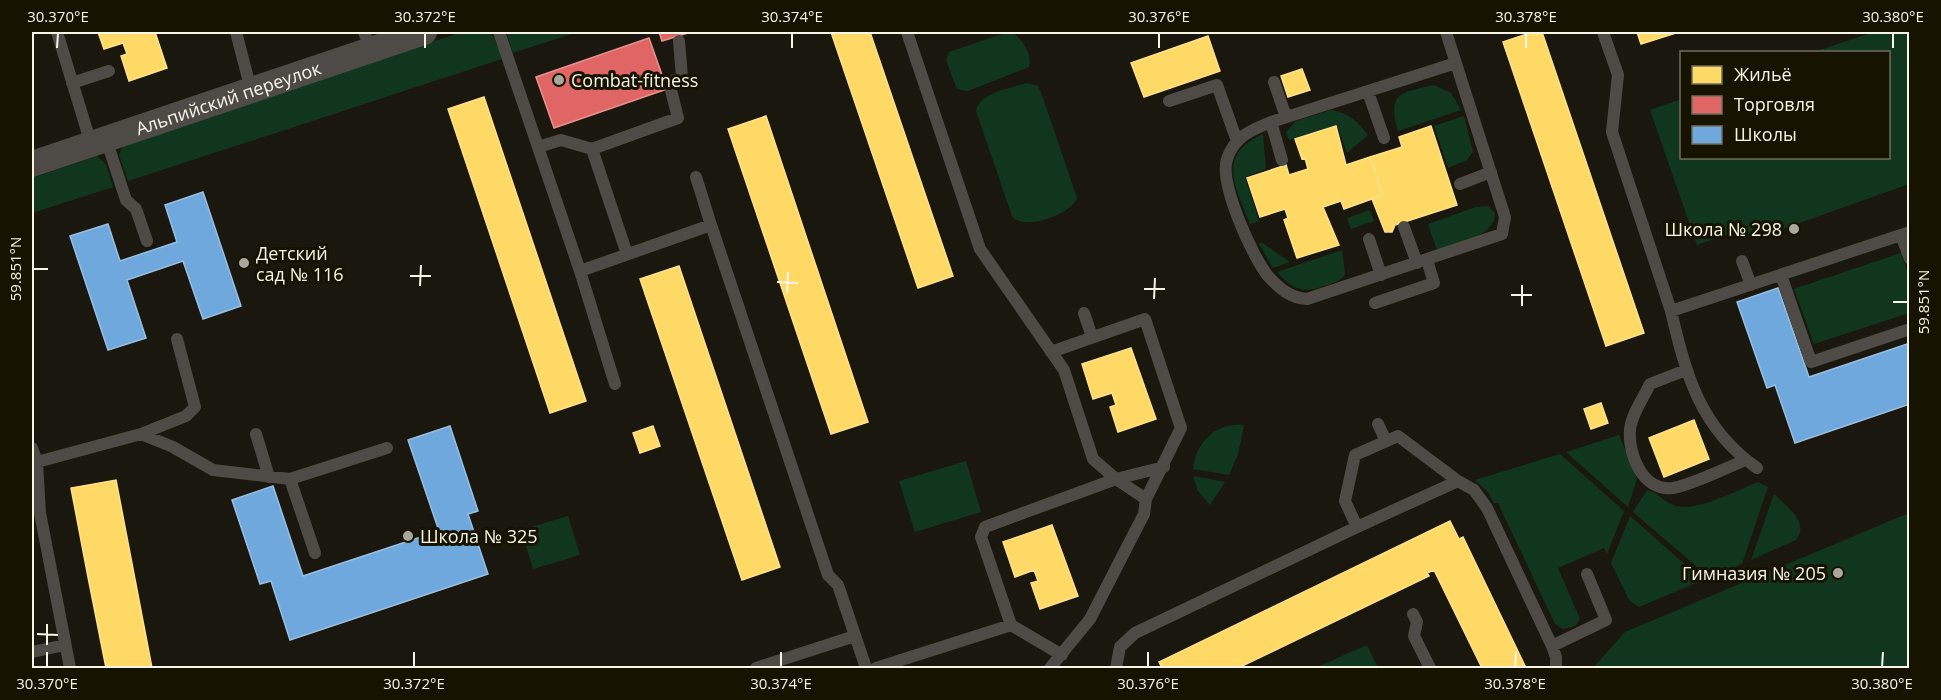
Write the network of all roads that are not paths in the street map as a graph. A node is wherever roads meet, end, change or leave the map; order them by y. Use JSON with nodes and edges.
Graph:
{"nodes":[{"id":1,"x":57,"y":32,"type":"edge"},
{"id":2,"x":236,"y":32,"type":"edge"},
{"id":3,"x":424,"y":32,"type":"edge"},
{"id":4,"x":499,"y":32,"type":"edge"},
{"id":5,"x":906,"y":32,"type":"edge"},
{"id":6,"x":1446,"y":32,"type":"edge"},
{"id":7,"x":1604,"y":32,"type":"edge"},
{"id":8,"x":367,"y":41,"type":"edge"},
{"id":9,"x":679,"y":41,"type":"dead end"},
{"id":10,"x":1456,"y":63,"type":"junction"},
{"id":11,"x":109,"y":71,"type":"dead end"},
{"id":12,"x":1274,"y":82,"type":"dead end"},
{"id":13,"x":72,"y":83,"type":"junction"},
{"id":14,"x":251,"y":90,"type":"junction"},
{"id":15,"x":1368,"y":92,"type":"junction"},
{"id":16,"x":1169,"y":102,"type":"dead end"},
{"id":17,"x":1286,"y":117,"type":"junction"},
{"id":18,"x":1271,"y":122,"type":"junction"},
{"id":19,"x":1384,"y":138,"type":"dead end"},
{"id":20,"x":1238,"y":141,"type":"junction"},
{"id":21,"x":98,"y":142,"type":"junction"},
{"id":22,"x":538,"y":147,"type":"junction"},
{"id":23,"x":592,"y":149,"type":"junction"},
{"id":24,"x":1282,"y":160,"type":"dead end"},
{"id":25,"x":32,"y":164,"type":"edge"},
{"id":26,"x":1491,"y":172,"type":"junction"},
{"id":27,"x":696,"y":177,"type":"dead end"},
{"id":28,"x":1460,"y":184,"type":"dead end"},
{"id":29,"x":711,"y":225,"type":"junction"},
{"id":30,"x":1404,"y":227,"type":"dead end"},
{"id":31,"x":1905,"y":234,"type":"edge"},
{"id":32,"x":1369,"y":238,"type":"dead end"},
{"id":33,"x":147,"y":241,"type":"dead end"},
{"id":34,"x":627,"y":254,"type":"junction"},
{"id":35,"x":1910,"y":259,"type":"edge"},
{"id":36,"x":1742,"y":261,"type":"dead end"},
{"id":37,"x":1422,"y":262,"type":"junction"},
{"id":38,"x":580,"y":272,"type":"junction"},
{"id":39,"x":1382,"y":274,"type":"junction"},
{"id":40,"x":1781,"y":274,"type":"junction"},
{"id":41,"x":1751,"y":285,"type":"junction"},
{"id":42,"x":1376,"y":303,"type":"dead end"},
{"id":43,"x":1671,"y":311,"type":"junction"},
{"id":44,"x":1084,"y":314,"type":"dead end"},
{"id":45,"x":1910,"y":329,"type":"edge"},
{"id":46,"x":1092,"y":337,"type":"junction"},
{"id":47,"x":177,"y":339,"type":"dead end"},
{"id":48,"x":1051,"y":352,"type":"junction"},
{"id":49,"x":1686,"y":370,"type":"junction"},
{"id":50,"x":615,"y":384,"type":"dead end"},
{"id":51,"x":1378,"y":424,"type":"dead end"},
{"id":52,"x":141,"y":434,"type":"junction"},
{"id":53,"x":256,"y":434,"type":"dead end"},
{"id":54,"x":1386,"y":441,"type":"junction"},
{"id":55,"x":32,"y":448,"type":"edge"},
{"id":56,"x":387,"y":448,"type":"dead end"},
{"id":57,"x":37,"y":462,"type":"junction"},
{"id":58,"x":1164,"y":467,"type":"junction"},
{"id":59,"x":269,"y":477,"type":"junction"},
{"id":60,"x":290,"y":479,"type":"junction"},
{"id":61,"x":1116,"y":479,"type":"junction"},
{"id":62,"x":1458,"y":481,"type":"junction"},
{"id":63,"x":1146,"y":499,"type":"junction"},
{"id":64,"x":1356,"y":527,"type":"junction"},
{"id":65,"x":315,"y":553,"type":"dead end"},
{"id":66,"x":1587,"y":574,"type":"dead end"},
{"id":67,"x":1413,"y":614,"type":"dead end"},
{"id":68,"x":1011,"y":625,"type":"junction"},
{"id":69,"x":855,"y":636,"type":"junction"},
{"id":70,"x":65,"y":645,"type":"junction"},
{"id":71,"x":1552,"y":646,"type":"junction"},
{"id":72,"x":32,"y":652,"type":"edge"},
{"id":73,"x":1062,"y":655,"type":"junction"},
{"id":74,"x":70,"y":669,"type":"edge"},
{"id":75,"x":756,"y":669,"type":"edge"},
{"id":76,"x":866,"y":669,"type":"edge"},
{"id":77,"x":876,"y":669,"type":"edge"},
{"id":78,"x":1050,"y":669,"type":"edge"},
{"id":79,"x":1116,"y":669,"type":"edge"},
{"id":80,"x":1430,"y":669,"type":"edge"},
{"id":81,"x":1556,"y":669,"type":"edge"}],
"edges":[{"from":1,"to":13,"type":"lane"},
{"from":2,"to":14,"type":"lane"},
{"from":3,"to":8,"type":"street","name":"Альпийский переулок"},
{"from":4,"to":22,"type":"lane"},
{"from":5,"to":48,"type":"lane"},
{"from":6,"to":10,"type":"lane"},
{"from":7,"to":43,"type":"lane"},
{"from":8,"to":14,"type":"street","name":"Альпийский переулок"},
{"from":9,"to":23,"type":"lane"},
{"from":10,"to":15,"type":"lane"},
{"from":10,"to":26,"type":"lane"},
{"from":11,"to":13,"type":"lane"},
{"from":12,"to":17,"type":"lane"},
{"from":13,"to":21,"type":"lane"},
{"from":14,"to":21,"type":"street","name":"Альпийский переулок"},
{"from":15,"to":17,"type":"lane"},
{"from":15,"to":19,"type":"lane"},
{"from":16,"to":20,"type":"lane"},
{"from":17,"to":18,"type":"lane"},
{"from":18,"to":20,"type":"lane"},
{"from":18,"to":24,"type":"lane"},
{"from":20,"to":39,"type":"lane"},
{"from":21,"to":25,"type":"street","name":"Альпийский переулок"},
{"from":21,"to":33,"type":"lane"},
{"from":22,"to":23,"type":"lane"},
{"from":22,"to":38,"type":"lane"},
{"from":23,"to":34,"type":"lane"},
{"from":26,"to":28,"type":"lane"},
{"from":26,"to":37,"type":"lane"},
{"from":27,"to":29,"type":"lane"},
{"from":29,"to":34,"type":"lane"},
{"from":29,"to":69,"type":"lane"},
{"from":30,"to":37,"type":"lane"},
{"from":31,"to":35,"type":"lane"},
{"from":31,"to":40,"type":"lane"},
{"from":32,"to":39,"type":"lane"},
{"from":34,"to":38,"type":"lane"},
{"from":36,"to":41,"type":"lane"},
{"from":37,"to":39,"type":"lane"},
{"from":37,"to":42,"type":"lane"},
{"from":38,"to":50,"type":"lane"},
{"from":40,"to":41,"type":"lane"},
{"from":40,"to":45,"type":"lane"},
{"from":41,"to":43,"type":"lane"},
{"from":43,"to":49,"type":"lane"},
{"from":44,"to":46,"type":"lane"},
{"from":46,"to":48,"type":"lane"},
{"from":46,"to":58,"type":"lane"},
{"from":47,"to":52,"type":"lane"},
{"from":48,"to":61,"type":"lane"},
{"from":49,"to":49,"type":"lane"},
{"from":51,"to":54,"type":"lane"},
{"from":52,"to":57,"type":"lane"},
{"from":52,"to":59,"type":"lane"},
{"from":53,"to":59,"type":"lane"},
{"from":54,"to":62,"type":"lane"},
{"from":54,"to":64,"type":"lane"},
{"from":55,"to":57,"type":"lane"},
{"from":56,"to":60,"type":"lane"},
{"from":57,"to":70,"type":"lane"},
{"from":58,"to":61,"type":"lane"},
{"from":58,"to":63,"type":"lane"},
{"from":59,"to":60,"type":"lane"},
{"from":60,"to":65,"type":"lane"},
{"from":61,"to":63,"type":"lane"},
{"from":61,"to":68,"type":"lane"},
{"from":62,"to":64,"type":"lane"},
{"from":62,"to":71,"type":"lane"},
{"from":63,"to":73,"type":"lane"},
{"from":64,"to":79,"type":"lane"},
{"from":66,"to":71,"type":"lane"},
{"from":67,"to":80,"type":"lane"},
{"from":68,"to":73,"type":"lane"},
{"from":68,"to":77,"type":"lane"},
{"from":69,"to":75,"type":"lane"},
{"from":69,"to":76,"type":"lane"},
{"from":70,"to":72,"type":"lane"},
{"from":70,"to":74,"type":"lane"},
{"from":71,"to":81,"type":"lane"},
{"from":73,"to":78,"type":"lane"}]}
